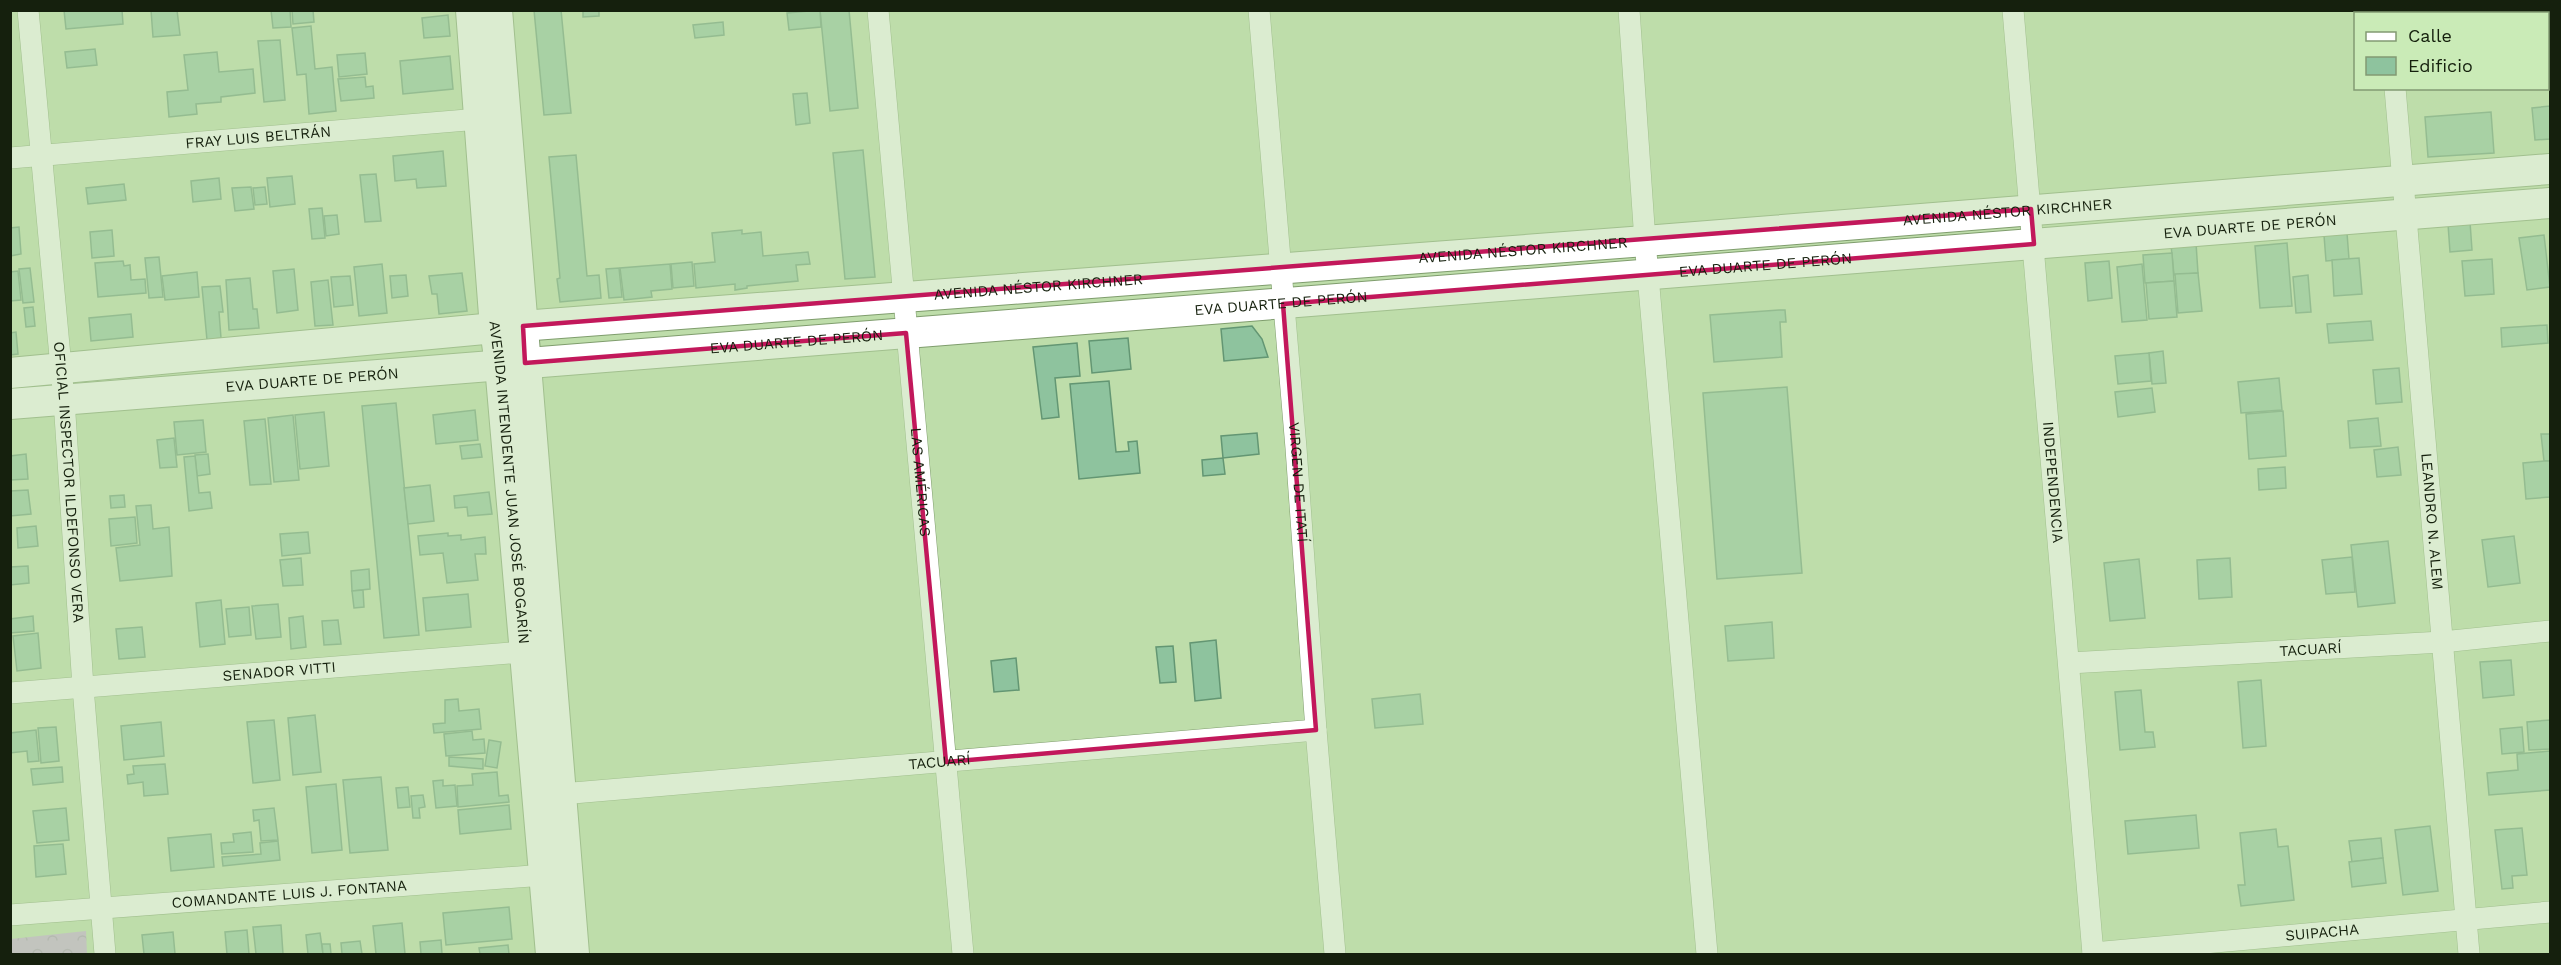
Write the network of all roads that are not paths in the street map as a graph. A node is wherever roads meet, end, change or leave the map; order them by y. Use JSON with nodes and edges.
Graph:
{"nodes":[{"id":1,"x":28,"y":10,"type":"edge"},
{"id":2,"x":471,"y":10,"type":"edge"},
{"id":3,"x":497,"y":10,"type":"edge"},
{"id":4,"x":878,"y":10,"type":"edge"},
{"id":5,"x":1259,"y":10,"type":"edge"},
{"id":6,"x":1629,"y":10,"type":"edge"},
{"id":7,"x":2013,"y":10,"type":"edge"},
{"id":8,"x":2395,"y":90,"type":"edge"},
{"id":9,"x":493,"y":118,"type":"junction"},
{"id":10,"x":40,"y":156,"type":"junction"},
{"id":11,"x":10,"y":158,"type":"edge"},
{"id":12,"x":2550,"y":169,"type":"edge"},
{"id":13,"x":2403,"y":180,"type":"junction"},
{"id":14,"x":2550,"y":203,"type":"edge"},
{"id":15,"x":2031,"y":209,"type":"junction"},
{"id":16,"x":2406,"y":215,"type":"junction"},
{"id":17,"x":1645,"y":241,"type":"junction"},
{"id":18,"x":2034,"y":244,"type":"junction"},
{"id":19,"x":1280,"y":268,"type":"junction"},
{"id":20,"x":1648,"y":275,"type":"junction"},
{"id":21,"x":903,"y":296,"type":"junction"},
{"id":22,"x":1283,"y":304,"type":"junction"},
{"id":23,"x":509,"y":327,"type":"junction"},
{"id":24,"x":906,"y":333,"type":"junction"},
{"id":25,"x":513,"y":364,"type":"junction"},
{"id":26,"x":61,"y":368,"type":"junction"},
{"id":27,"x":10,"y":373,"type":"edge"},
{"id":28,"x":64,"y":400,"type":"junction"},
{"id":29,"x":10,"y":404,"type":"edge"},
{"id":30,"x":2550,"y":632,"type":"edge"},
{"id":31,"x":2442,"y":642,"type":"junction"},
{"id":32,"x":537,"y":651,"type":"junction"},
{"id":33,"x":2069,"y":663,"type":"junction"},
{"id":34,"x":83,"y":687,"type":"junction"},
{"id":35,"x":10,"y":693,"type":"edge"},
{"id":36,"x":1316,"y":730,"type":"junction"},
{"id":37,"x":946,"y":762,"type":"junction"},
{"id":38,"x":561,"y":794,"type":"junction"},
{"id":39,"x":556,"y":874,"type":"junction"},
{"id":40,"x":101,"y":908,"type":"junction"},
{"id":41,"x":2550,"y":912,"type":"edge"},
{"id":42,"x":10,"y":915,"type":"edge"},
{"id":43,"x":2466,"y":918,"type":"junction"},
{"id":44,"x":105,"y":954,"type":"edge"},
{"id":45,"x":551,"y":954,"type":"edge"},
{"id":46,"x":574,"y":954,"type":"edge"},
{"id":47,"x":963,"y":954,"type":"edge"},
{"id":48,"x":1335,"y":954,"type":"edge"},
{"id":49,"x":1707,"y":954,"type":"edge"},
{"id":50,"x":2093,"y":954,"type":"edge"},
{"id":51,"x":2469,"y":954,"type":"edge"}],
"edges":[{"from":1,"to":10,"type":"street","name":"OFICIAL INSPECTOR ILDEFONSO VERA"},
{"from":2,"to":9,"type":"street","name":"AVENIDA INTENDENTE JUAN JOSÉ BOGARÍN"},
{"from":3,"to":9,"type":"street","name":"AVENIDA INTENDENTE JUAN JOSÉ BOGARÍN"},
{"from":4,"to":21,"type":"street","name":"LAS AMÉRICAS"},
{"from":5,"to":19,"type":"street","name":"VIRGEN DE ITATÍ"},
{"from":6,"to":17,"type":"street"},
{"from":7,"to":15,"type":"street","name":"INDEPENDENCIA"},
{"from":8,"to":13,"type":"street","name":"LEANDRO N. ALEM"},
{"from":9,"to":10,"type":"street","name":"FRAY LUIS BELTRÁN"},
{"from":9,"to":23,"type":"street","name":"AVENIDA INTENDENTE JUAN JOSÉ BOGARÍN"},
{"from":10,"to":11,"type":"street","name":"FRAY LUIS BELTRÁN"},
{"from":10,"to":26,"type":"street","name":"OFICIAL INSPECTOR ILDEFONSO VERA"},
{"from":12,"to":13,"type":"street","name":"AVENIDA NÉSTOR KIRCHNER"},
{"from":13,"to":15,"type":"street","name":"AVENIDA NÉSTOR KIRCHNER"},
{"from":13,"to":16,"type":"street","name":"LEANDRO N. ALEM"},
{"from":14,"to":16,"type":"street","name":"EVA DUARTE DE PERÓN"},
{"from":15,"to":17,"type":"street","name":"AVENIDA NÉSTOR KIRCHNER"},
{"from":15,"to":18,"type":"street","name":"INDEPENDENCIA"},
{"from":16,"to":18,"type":"street","name":"EVA DUARTE DE PERÓN"},
{"from":16,"to":31,"type":"street","name":"LEANDRO N. ALEM"},
{"from":17,"to":19,"type":"street","name":"AVENIDA NÉSTOR KIRCHNER"},
{"from":17,"to":20,"type":"street"},
{"from":18,"to":20,"type":"street","name":"EVA DUARTE DE PERÓN"},
{"from":18,"to":33,"type":"street","name":"INDEPENDENCIA"},
{"from":19,"to":21,"type":"street","name":"AVENIDA NÉSTOR KIRCHNER"},
{"from":19,"to":22,"type":"street","name":"VIRGEN DE ITATÍ"},
{"from":20,"to":22,"type":"street","name":"EVA DUARTE DE PERÓN"},
{"from":20,"to":49,"type":"street"},
{"from":21,"to":23,"type":"street","name":"AVENIDA NÉSTOR KIRCHNER"},
{"from":21,"to":24,"type":"street","name":"LAS AMÉRICAS"},
{"from":22,"to":24,"type":"street","name":"EVA DUARTE DE PERÓN"},
{"from":22,"to":36,"type":"street","name":"VIRGEN DE ITATÍ"},
{"from":23,"to":25,"type":"street","name":"AVENIDA INTENDENTE JUAN JOSÉ BOGARÍN"},
{"from":23,"to":26,"type":"street"},
{"from":24,"to":25,"type":"street","name":"EVA DUARTE DE PERÓN"},
{"from":24,"to":37,"type":"street","name":"LAS AMÉRICAS"},
{"from":25,"to":28,"type":"street","name":"EVA DUARTE DE PERÓN"},
{"from":25,"to":32,"type":"street","name":"AVENIDA INTENDENTE JUAN JOSÉ BOGARÍN"},
{"from":26,"to":27,"type":"street"},
{"from":26,"to":28,"type":"street","name":"OFICIAL INSPECTOR ILDEFONSO VERA"},
{"from":28,"to":29,"type":"street","name":"EVA DUARTE DE PERÓN"},
{"from":28,"to":34,"type":"street","name":"OFICIAL INSPECTOR ILDEFONSO VERA"},
{"from":30,"to":31,"type":"street","name":"TACUARÍ"},
{"from":31,"to":33,"type":"street","name":"TACUARÍ"},
{"from":31,"to":43,"type":"street","name":"LEANDRO N. ALEM"},
{"from":32,"to":34,"type":"street","name":"SENADOR VITTI"},
{"from":32,"to":38,"type":"street","name":"AVENIDA INTENDENTE JUAN JOSÉ BOGARÍN"},
{"from":32,"to":39,"type":"street","name":"AVENIDA INTENDENTE JUAN JOSÉ BOGARÍN"},
{"from":33,"to":50,"type":"street","name":"INDEPENDENCIA"},
{"from":34,"to":35,"type":"street","name":"SENADOR VITTI"},
{"from":34,"to":40,"type":"street","name":"OFICIAL INSPECTOR ILDEFONSO VERA"},
{"from":36,"to":37,"type":"street","name":"TACUARÍ"},
{"from":36,"to":48,"type":"street","name":"VIRGEN DE ITATÍ"},
{"from":37,"to":38,"type":"street","name":"TACUARÍ"},
{"from":37,"to":47,"type":"street","name":"LAS AMÉRICAS"},
{"from":38,"to":39,"type":"street","name":"AVENIDA INTENDENTE JUAN JOSÉ BOGARÍN"},
{"from":39,"to":40,"type":"street","name":"COMANDANTE LUIS J. FONTANA"},
{"from":39,"to":45,"type":"street","name":"AVENIDA INTENDENTE JUAN JOSÉ BOGARÍN"},
{"from":39,"to":46,"type":"street","name":"AVENIDA INTENDENTE JUAN JOSÉ BOGARÍN"},
{"from":40,"to":42,"type":"street","name":"COMANDANTE LUIS J. FONTANA"},
{"from":40,"to":44,"type":"street","name":"OFICIAL INSPECTOR ILDEFONSO VERA"},
{"from":41,"to":43,"type":"street","name":"SUIPACHA"},
{"from":43,"to":50,"type":"street","name":"SUIPACHA"},
{"from":43,"to":51,"type":"street","name":"LEANDRO N. ALEM"}]}
